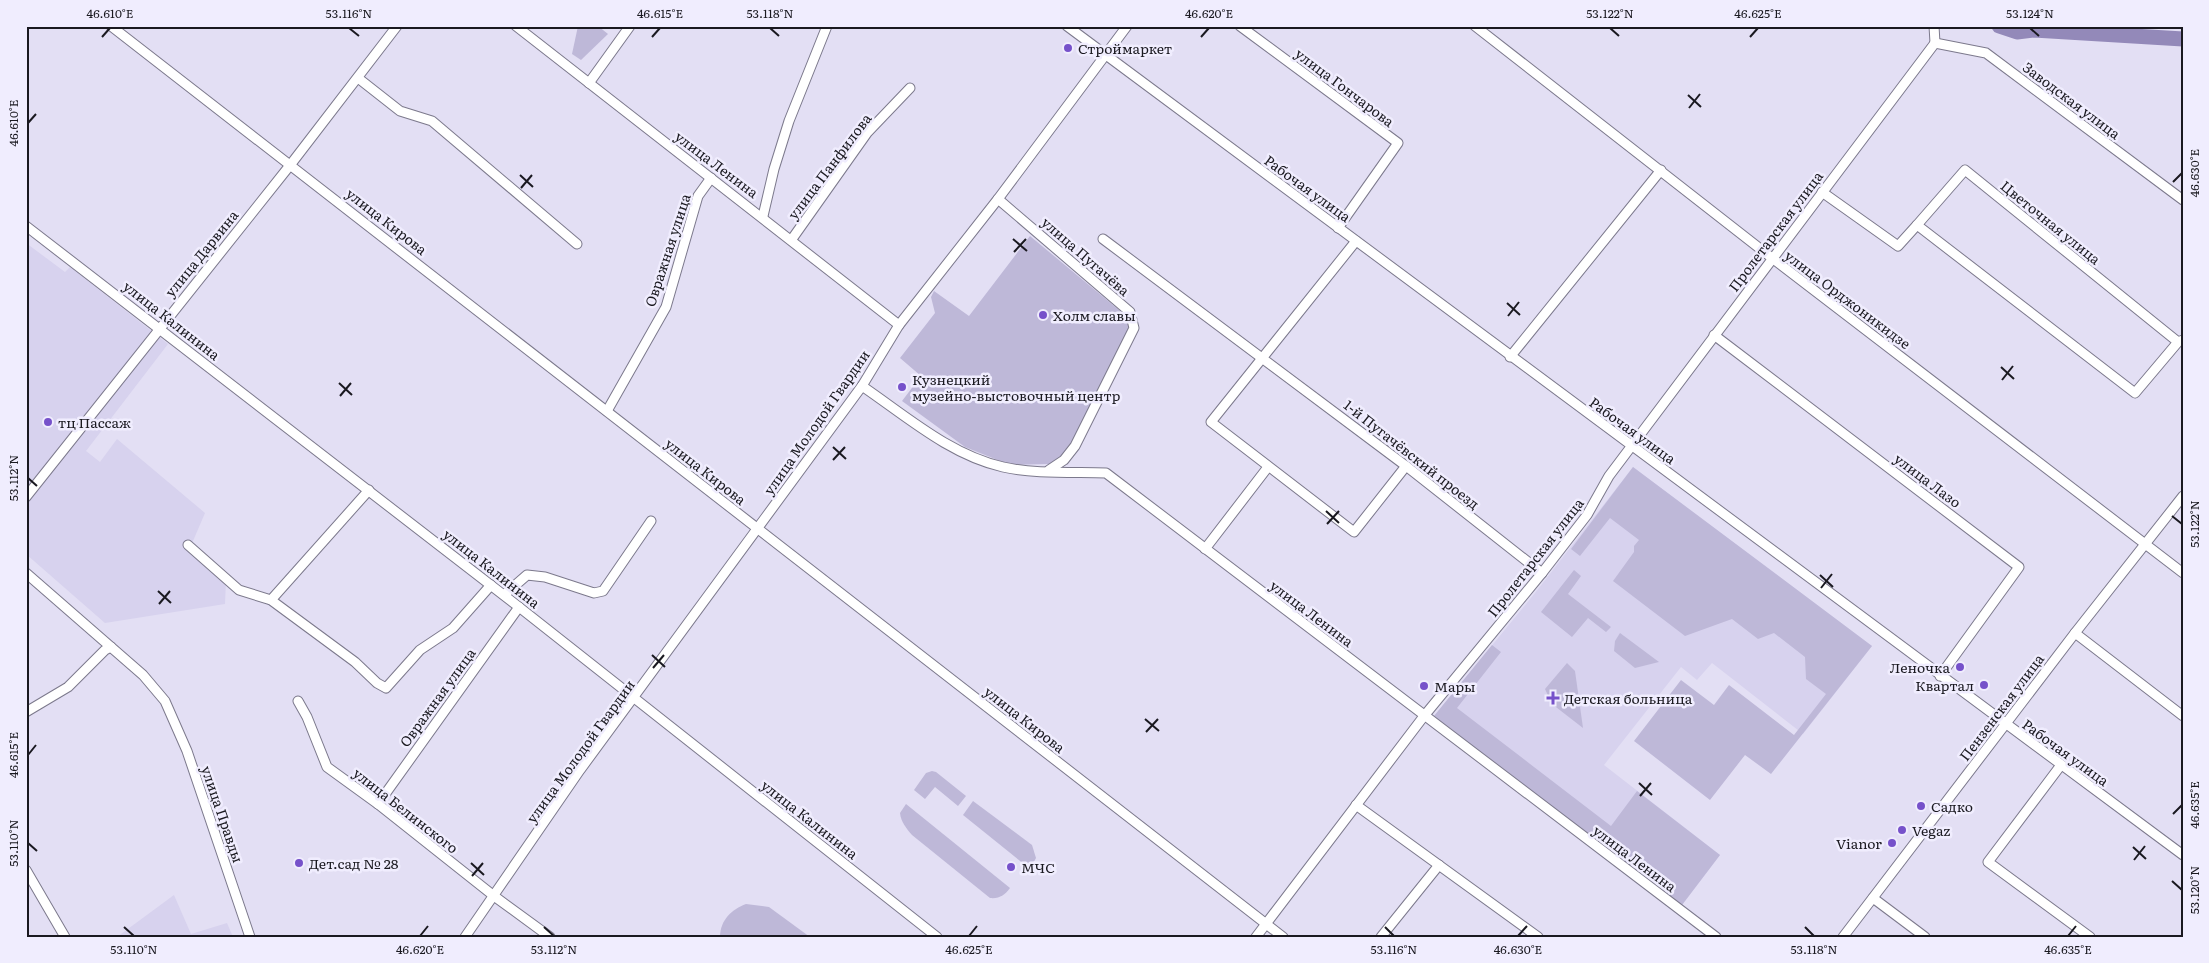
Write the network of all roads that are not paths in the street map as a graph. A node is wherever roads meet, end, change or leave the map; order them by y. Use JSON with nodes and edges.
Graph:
{"nodes":[{"id":1,"x":111,"y":26,"type":"edge"},
{"id":2,"x":397,"y":26,"type":"edge"},
{"id":3,"x":516,"y":26,"type":"edge"},
{"id":4,"x":630,"y":26,"type":"edge"},
{"id":5,"x":827,"y":26,"type":"edge"},
{"id":6,"x":1067,"y":26,"type":"edge"},
{"id":7,"x":1127,"y":26,"type":"edge"},
{"id":8,"x":1240,"y":26,"type":"edge"},
{"id":9,"x":1475,"y":26,"type":"edge"},
{"id":10,"x":1934,"y":26,"type":"edge"},
{"id":11,"x":1935,"y":43,"type":"junction"},
{"id":12,"x":1105,"y":55,"type":"junction"},
{"id":13,"x":358,"y":78,"type":"junction"},
{"id":14,"x":589,"y":83,"type":"junction"},
{"id":15,"x":910,"y":88,"type":"dead end"},
{"id":16,"x":291,"y":164,"type":"junction"},
{"id":17,"x":1661,"y":170,"type":"junction"},
{"id":18,"x":711,"y":178,"type":"junction"},
{"id":19,"x":1822,"y":192,"type":"junction"},
{"id":20,"x":998,"y":198,"type":"junction"},
{"id":21,"x":2183,"y":200,"type":"edge"},
{"id":22,"x":763,"y":216,"type":"junction"},
{"id":23,"x":1917,"y":225,"type":"junction"},
{"id":24,"x":26,"y":226,"type":"edge"},
{"id":25,"x":1338,"y":228,"type":"junction"},
{"id":26,"x":1104,"y":239,"type":"dead end"},
{"id":27,"x":792,"y":240,"type":"junction"},
{"id":28,"x":1356,"y":241,"type":"junction"},
{"id":29,"x":576,"y":244,"type":"dead end"},
{"id":30,"x":1772,"y":258,"type":"junction"},
{"id":31,"x":899,"y":325,"type":"junction"},
{"id":32,"x":160,"y":327,"type":"junction"},
{"id":33,"x":1714,"y":335,"type":"junction"},
{"id":34,"x":2180,"y":341,"type":"edge"},
{"id":35,"x":1510,"y":357,"type":"junction"},
{"id":36,"x":1263,"y":358,"type":"junction"},
{"id":37,"x":862,"y":386,"type":"junction"},
{"id":38,"x":607,"y":411,"type":"junction"},
{"id":39,"x":1632,"y":446,"type":"junction"},
{"id":40,"x":1406,"y":466,"type":"junction"},
{"id":41,"x":1268,"y":467,"type":"junction"},
{"id":42,"x":1049,"y":470,"type":"junction"},
{"id":43,"x":369,"y":490,"type":"junction"},
{"id":44,"x":2183,"y":496,"type":"edge"},
{"id":45,"x":26,"y":497,"type":"edge"},
{"id":46,"x":651,"y":521,"type":"dead end"},
{"id":47,"x":756,"y":528,"type":"junction"},
{"id":48,"x":2146,"y":544,"type":"junction"},
{"id":49,"x":188,"y":545,"type":"dead end"},
{"id":50,"x":1205,"y":549,"type":"junction"},
{"id":51,"x":26,"y":573,"type":"edge"},
{"id":52,"x":1542,"y":573,"type":"junction"},
{"id":53,"x":2183,"y":573,"type":"edge"},
{"id":54,"x":491,"y":585,"type":"junction"},
{"id":55,"x":504,"y":595,"type":"junction"},
{"id":56,"x":270,"y":600,"type":"junction"},
{"id":57,"x":519,"y":607,"type":"junction"},
{"id":58,"x":2075,"y":633,"type":"junction"},
{"id":59,"x":111,"y":647,"type":"junction"},
{"id":60,"x":1940,"y":676,"type":"junction"},
{"id":61,"x":634,"y":698,"type":"junction"},
{"id":62,"x":298,"y":701,"type":"dead end"},
{"id":63,"x":26,"y":712,"type":"edge"},
{"id":64,"x":1424,"y":716,"type":"junction"},
{"id":65,"x":2183,"y":716,"type":"edge"},
{"id":66,"x":2005,"y":724,"type":"junction"},
{"id":67,"x":2061,"y":765,"type":"junction"},
{"id":68,"x":378,"y":804,"type":"junction"},
{"id":69,"x":1356,"y":805,"type":"junction"},
{"id":70,"x":2183,"y":855,"type":"edge"},
{"id":71,"x":1439,"y":865,"type":"junction"},
{"id":72,"x":26,"y":870,"type":"edge"},
{"id":73,"x":494,"y":896,"type":"junction"},
{"id":74,"x":1873,"y":898,"type":"junction"},
{"id":75,"x":1266,"y":923,"type":"junction"},
{"id":76,"x":65,"y":937,"type":"edge"},
{"id":77,"x":250,"y":937,"type":"edge"},
{"id":78,"x":465,"y":937,"type":"edge"},
{"id":79,"x":550,"y":937,"type":"edge"},
{"id":80,"x":937,"y":937,"type":"edge"},
{"id":81,"x":1256,"y":937,"type":"edge"},
{"id":82,"x":1283,"y":937,"type":"edge"},
{"id":83,"x":1381,"y":937,"type":"edge"},
{"id":84,"x":1538,"y":937,"type":"edge"},
{"id":85,"x":1716,"y":937,"type":"edge"},
{"id":86,"x":1843,"y":937,"type":"edge"},
{"id":87,"x":1925,"y":937,"type":"edge"},
{"id":88,"x":2090,"y":937,"type":"edge"}],
"edges":[{"from":1,"to":16,"type":"street","name":"улица Кирова"},
{"from":2,"to":13,"type":"street","name":"улица Дарвина"},
{"from":3,"to":14,"type":"street","name":"улица Ленина"},
{"from":4,"to":14,"type":"street"},
{"from":5,"to":22,"type":"street"},
{"from":6,"to":12,"type":"street","name":"Рабочая улица"},
{"from":7,"to":12,"type":"street","name":"улица Молодой Гвардии"},
{"from":8,"to":25,"type":"street","name":"улица Гончарова"},
{"from":9,"to":17,"type":"street","name":"улица Орджоникидзе"},
{"from":10,"to":11,"type":"street"},
{"from":11,"to":19,"type":"street","name":"Пролетарская улица"},
{"from":11,"to":21,"type":"street","name":"Заводская улица"},
{"from":12,"to":20,"type":"street","name":"улица Молодой Гвардии"},
{"from":12,"to":25,"type":"street","name":"Рабочая улица"},
{"from":13,"to":16,"type":"street","name":"улица Дарвина"},
{"from":13,"to":29,"type":"street"},
{"from":14,"to":18,"type":"street","name":"улица Ленина"},
{"from":15,"to":27,"type":"street","name":"улица Панфилова"},
{"from":16,"to":32,"type":"street","name":"улица Дарвина"},
{"from":16,"to":38,"type":"street","name":"улица Кирова"},
{"from":17,"to":30,"type":"street","name":"улица Орджоникидзе"},
{"from":17,"to":35,"type":"street"},
{"from":18,"to":22,"type":"street","name":"улица Ленина"},
{"from":18,"to":38,"type":"street","name":"Овражная улица"},
{"from":19,"to":23,"type":"street","name":"Цветочная улица"},
{"from":19,"to":30,"type":"street","name":"Пролетарская улица"},
{"from":20,"to":31,"type":"street","name":"улица Молодой Гвардии"},
{"from":20,"to":42,"type":"street","name":"улица Пугачёва"},
{"from":22,"to":27,"type":"street","name":"улица Ленина"},
{"from":23,"to":34,"type":"street","name":"Цветочная улица"},
{"from":23,"to":34,"type":"street","name":"Цветочная улица"},
{"from":24,"to":32,"type":"street","name":"улица Калинина"},
{"from":25,"to":28,"type":"street","name":"Рабочая улица"},
{"from":26,"to":36,"type":"street","name":"1-й Пугачёвский проезд"},
{"from":27,"to":31,"type":"street","name":"улица Ленина"},
{"from":28,"to":35,"type":"street","name":"Рабочая улица"},
{"from":28,"to":36,"type":"street"},
{"from":30,"to":33,"type":"street","name":"Пролетарская улица"},
{"from":30,"to":48,"type":"street","name":"улица Орджоникидзе"},
{"from":31,"to":37,"type":"street","name":"улица Молодой Гвардии"},
{"from":32,"to":43,"type":"street","name":"улица Калинина"},
{"from":32,"to":45,"type":"street","name":"улица Дарвина"},
{"from":33,"to":39,"type":"street","name":"Пролетарская улица"},
{"from":33,"to":60,"type":"street","name":"улица Лазо"},
{"from":35,"to":39,"type":"street","name":"Рабочая улица"},
{"from":36,"to":40,"type":"street","name":"1-й Пугачёвский проезд"},
{"from":36,"to":41,"type":"street"},
{"from":37,"to":42,"type":"street","name":"улица Ленина"},
{"from":37,"to":47,"type":"street","name":"улица Молодой Гвардии"},
{"from":38,"to":47,"type":"street","name":"улица Кирова"},
{"from":39,"to":52,"type":"street","name":"Пролетарская улица"},
{"from":39,"to":60,"type":"street","name":"Рабочая улица"},
{"from":40,"to":41,"type":"street"},
{"from":40,"to":52,"type":"street","name":"1-й Пугачёвский проезд"},
{"from":41,"to":50,"type":"street"},
{"from":42,"to":50,"type":"street","name":"улица Ленина"},
{"from":43,"to":54,"type":"street","name":"улица Калинина"},
{"from":43,"to":56,"type":"street"},
{"from":44,"to":48,"type":"street","name":"Пензенская улица"},
{"from":46,"to":55,"type":"street"},
{"from":47,"to":61,"type":"street","name":"улица Молодой Гвардии"},
{"from":47,"to":75,"type":"street","name":"улица Кирова"},
{"from":48,"to":53,"type":"street","name":"улица Орджоникидзе"},
{"from":48,"to":58,"type":"street","name":"Пензенская улица"},
{"from":49,"to":56,"type":"street"},
{"from":50,"to":64,"type":"street","name":"улица Ленина"},
{"from":51,"to":59,"type":"street"},
{"from":52,"to":64,"type":"street","name":"Пролетарская улица"},
{"from":54,"to":55,"type":"street","name":"улица Калинина"},
{"from":54,"to":56,"type":"street","name":"Овражная улица"},
{"from":55,"to":57,"type":"street","name":"улица Калинина"},
{"from":57,"to":61,"type":"street","name":"улица Калинина"},
{"from":57,"to":68,"type":"street","name":"Овражная улица"},
{"from":58,"to":65,"type":"street"},
{"from":58,"to":66,"type":"street","name":"Пензенская улица"},
{"from":59,"to":63,"type":"street"},
{"from":59,"to":77,"type":"street","name":"улица Правды"},
{"from":60,"to":66,"type":"street","name":"Рабочая улица"},
{"from":61,"to":73,"type":"street","name":"улица Молодой Гвардии"},
{"from":61,"to":80,"type":"street","name":"улица Калинина"},
{"from":62,"to":68,"type":"street","name":"улица Белинского"},
{"from":64,"to":69,"type":"street","name":"Пролетарская улица"},
{"from":64,"to":85,"type":"street","name":"улица Ленина"},
{"from":66,"to":67,"type":"street","name":"Рабочая улица"},
{"from":66,"to":74,"type":"street","name":"Пензенская улица"},
{"from":67,"to":70,"type":"street","name":"Рабочая улица"},
{"from":67,"to":88,"type":"street"},
{"from":68,"to":73,"type":"street","name":"улица Белинского"},
{"from":69,"to":71,"type":"street"},
{"from":69,"to":75,"type":"street","name":"Пролетарская улица"},
{"from":71,"to":83,"type":"street"},
{"from":71,"to":84,"type":"street"},
{"from":72,"to":76,"type":"street"},
{"from":73,"to":78,"type":"street","name":"улица Молодой Гвардии"},
{"from":73,"to":79,"type":"street","name":"улица Белинского"},
{"from":74,"to":86,"type":"street","name":"Пензенская улица"},
{"from":74,"to":87,"type":"street"},
{"from":75,"to":81,"type":"street","name":"Пролетарская улица"},
{"from":75,"to":82,"type":"street","name":"улица Кирова"}]}
